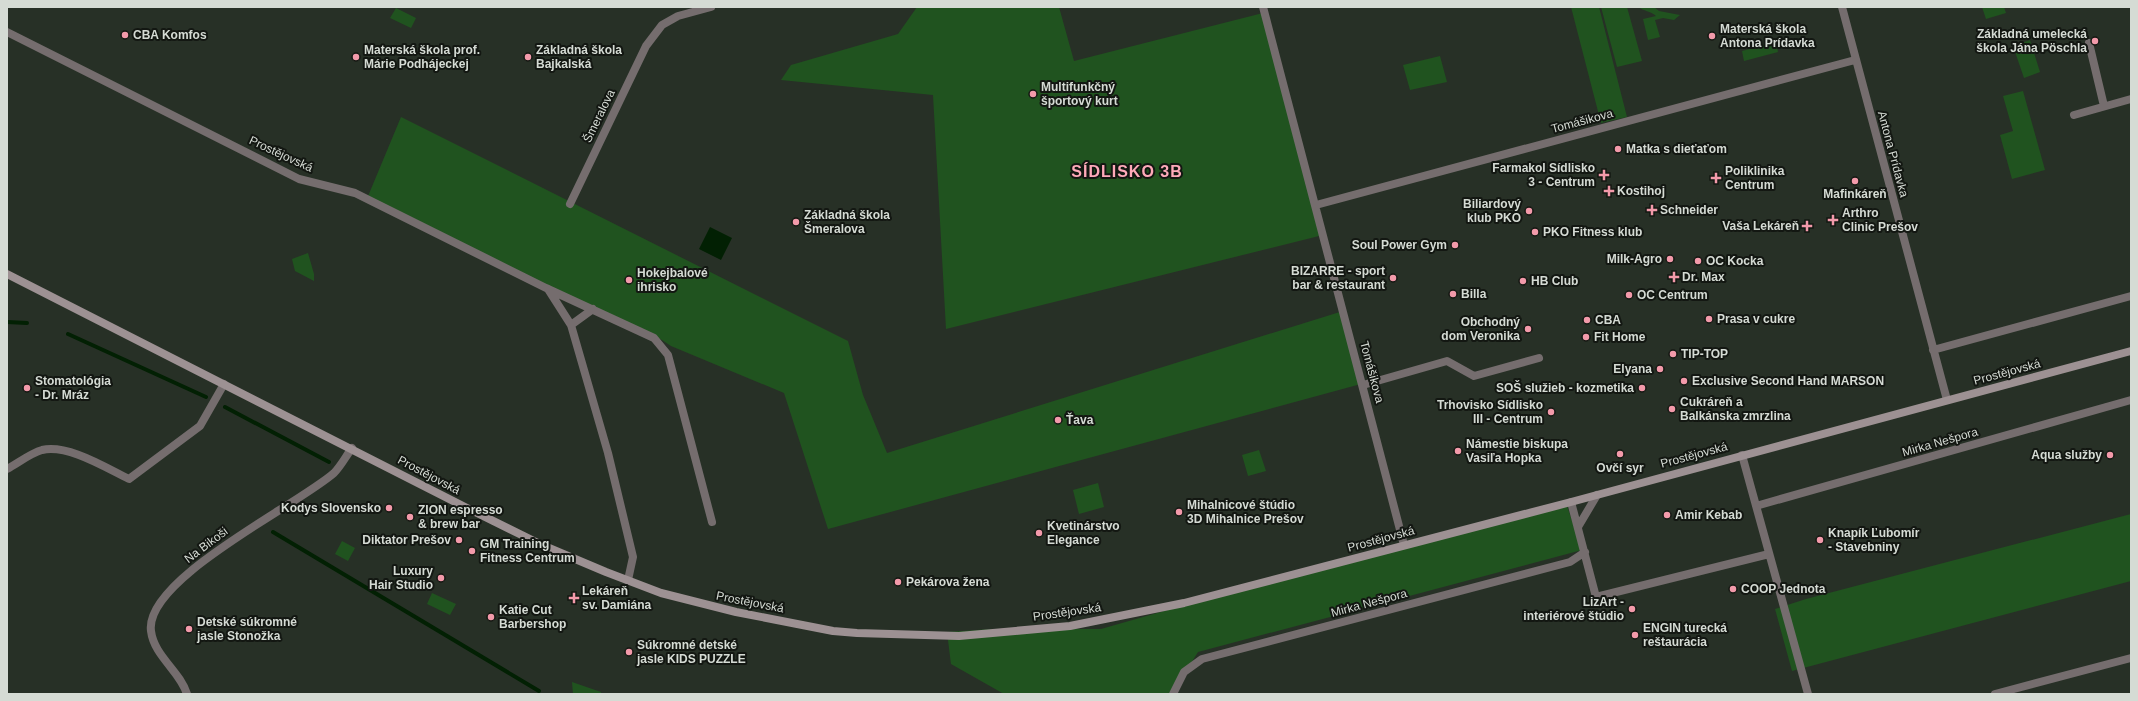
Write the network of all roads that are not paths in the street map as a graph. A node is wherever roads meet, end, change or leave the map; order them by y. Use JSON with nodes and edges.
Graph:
{"nodes":[{"id":1,"x":711,"y":7,"type":"edge"},
{"id":2,"x":1263,"y":7,"type":"edge"},
{"id":3,"x":1842,"y":7,"type":"edge"},
{"id":4,"x":7,"y":32,"type":"edge"},
{"id":5,"x":2089,"y":43,"type":"dead end"},
{"id":6,"x":1855,"y":60,"type":"junction"},
{"id":7,"x":2131,"y":99,"type":"edge"},
{"id":8,"x":2104,"y":106,"type":"junction"},
{"id":9,"x":2074,"y":115,"type":"dead end"},
{"id":10,"x":570,"y":204,"type":"dead end"},
{"id":11,"x":1316,"y":205,"type":"junction"},
{"id":12,"x":7,"y":274,"type":"edge"},
{"id":13,"x":548,"y":288,"type":"junction"},
{"id":14,"x":2131,"y":296,"type":"edge"},
{"id":15,"x":593,"y":309,"type":"junction"},
{"id":16,"x":571,"y":325,"type":"junction"},
{"id":17,"x":1933,"y":350,"type":"junction"},
{"id":18,"x":2131,"y":351,"type":"edge"},
{"id":19,"x":1539,"y":358,"type":"dead end"},
{"id":20,"x":224,"y":384,"type":"junction"},
{"id":21,"x":1363,"y":385,"type":"junction"},
{"id":22,"x":1947,"y":400,"type":"junction"},
{"id":23,"x":2131,"y":400,"type":"edge"},
{"id":24,"x":352,"y":448,"type":"junction"},
{"id":25,"x":1742,"y":455,"type":"junction"},
{"id":26,"x":7,"y":469,"type":"edge"},
{"id":27,"x":1597,"y":495,"type":"junction"},
{"id":28,"x":1571,"y":502,"type":"junction"},
{"id":29,"x":1756,"y":506,"type":"junction"},
{"id":30,"x":712,"y":522,"type":"dead end"},
{"id":31,"x":1578,"y":527,"type":"junction"},
{"id":32,"x":1404,"y":545,"type":"junction"},
{"id":33,"x":1584,"y":552,"type":"junction"},
{"id":34,"x":1769,"y":554,"type":"junction"},
{"id":35,"x":628,"y":580,"type":"junction"},
{"id":36,"x":2131,"y":658,"type":"edge"},
{"id":37,"x":187,"y":694,"type":"edge"},
{"id":38,"x":1173,"y":694,"type":"edge"},
{"id":39,"x":1808,"y":694,"type":"edge"},
{"id":40,"x":1994,"y":694,"type":"edge"}],
"edges":[{"from":1,"to":10,"type":"street","name":"Šmeralova"},
{"from":2,"to":11,"type":"street","name":"Tomášikova"},
{"from":3,"to":6,"type":"street","name":"Antona Prídavka"},
{"from":4,"to":13,"type":"street","name":"Prostějovská"},
{"from":5,"to":8,"type":"street"},
{"from":6,"to":11,"type":"street","name":"Tomášikova"},
{"from":6,"to":17,"type":"street","name":"Antona Prídavka"},
{"from":7,"to":8,"type":"street"},
{"from":8,"to":9,"type":"street"},
{"from":11,"to":21,"type":"street","name":"Tomášikova"},
{"from":12,"to":20,"type":"street","name":"Prostějovská"},
{"from":13,"to":15,"type":"street","name":"Prostějovská"},
{"from":13,"to":16,"type":"street"},
{"from":14,"to":17,"type":"street"},
{"from":15,"to":16,"type":"street"},
{"from":15,"to":30,"type":"street","name":"Prostějovská"},
{"from":16,"to":35,"type":"street"},
{"from":17,"to":22,"type":"street","name":"Antona Prídavka"},
{"from":18,"to":22,"type":"street","name":"Prostějovská"},
{"from":19,"to":21,"type":"street"},
{"from":20,"to":24,"type":"street","name":"Prostějovská"},
{"from":20,"to":26,"type":"street"},
{"from":21,"to":32,"type":"street","name":"Tomášikova"},
{"from":22,"to":25,"type":"street","name":"Prostějovská"},
{"from":23,"to":29,"type":"street","name":"Mirka Nešpora"},
{"from":24,"to":35,"type":"street","name":"Prostějovská"},
{"from":24,"to":37,"type":"street","name":"Na Bikoši"},
{"from":25,"to":27,"type":"street","name":"Prostějovská"},
{"from":25,"to":29,"type":"street"},
{"from":27,"to":28,"type":"street","name":"Prostějovská"},
{"from":27,"to":31,"type":"street"},
{"from":28,"to":31,"type":"street"},
{"from":28,"to":32,"type":"street","name":"Prostějovská"},
{"from":29,"to":34,"type":"street"},
{"from":31,"to":33,"type":"street"},
{"from":32,"to":35,"type":"street","name":"Prostějovská"},
{"from":33,"to":34,"type":"street"},
{"from":33,"to":38,"type":"street","name":"Mirka Nešpora"},
{"from":34,"to":39,"type":"street"},
{"from":36,"to":40,"type":"street"}]}
